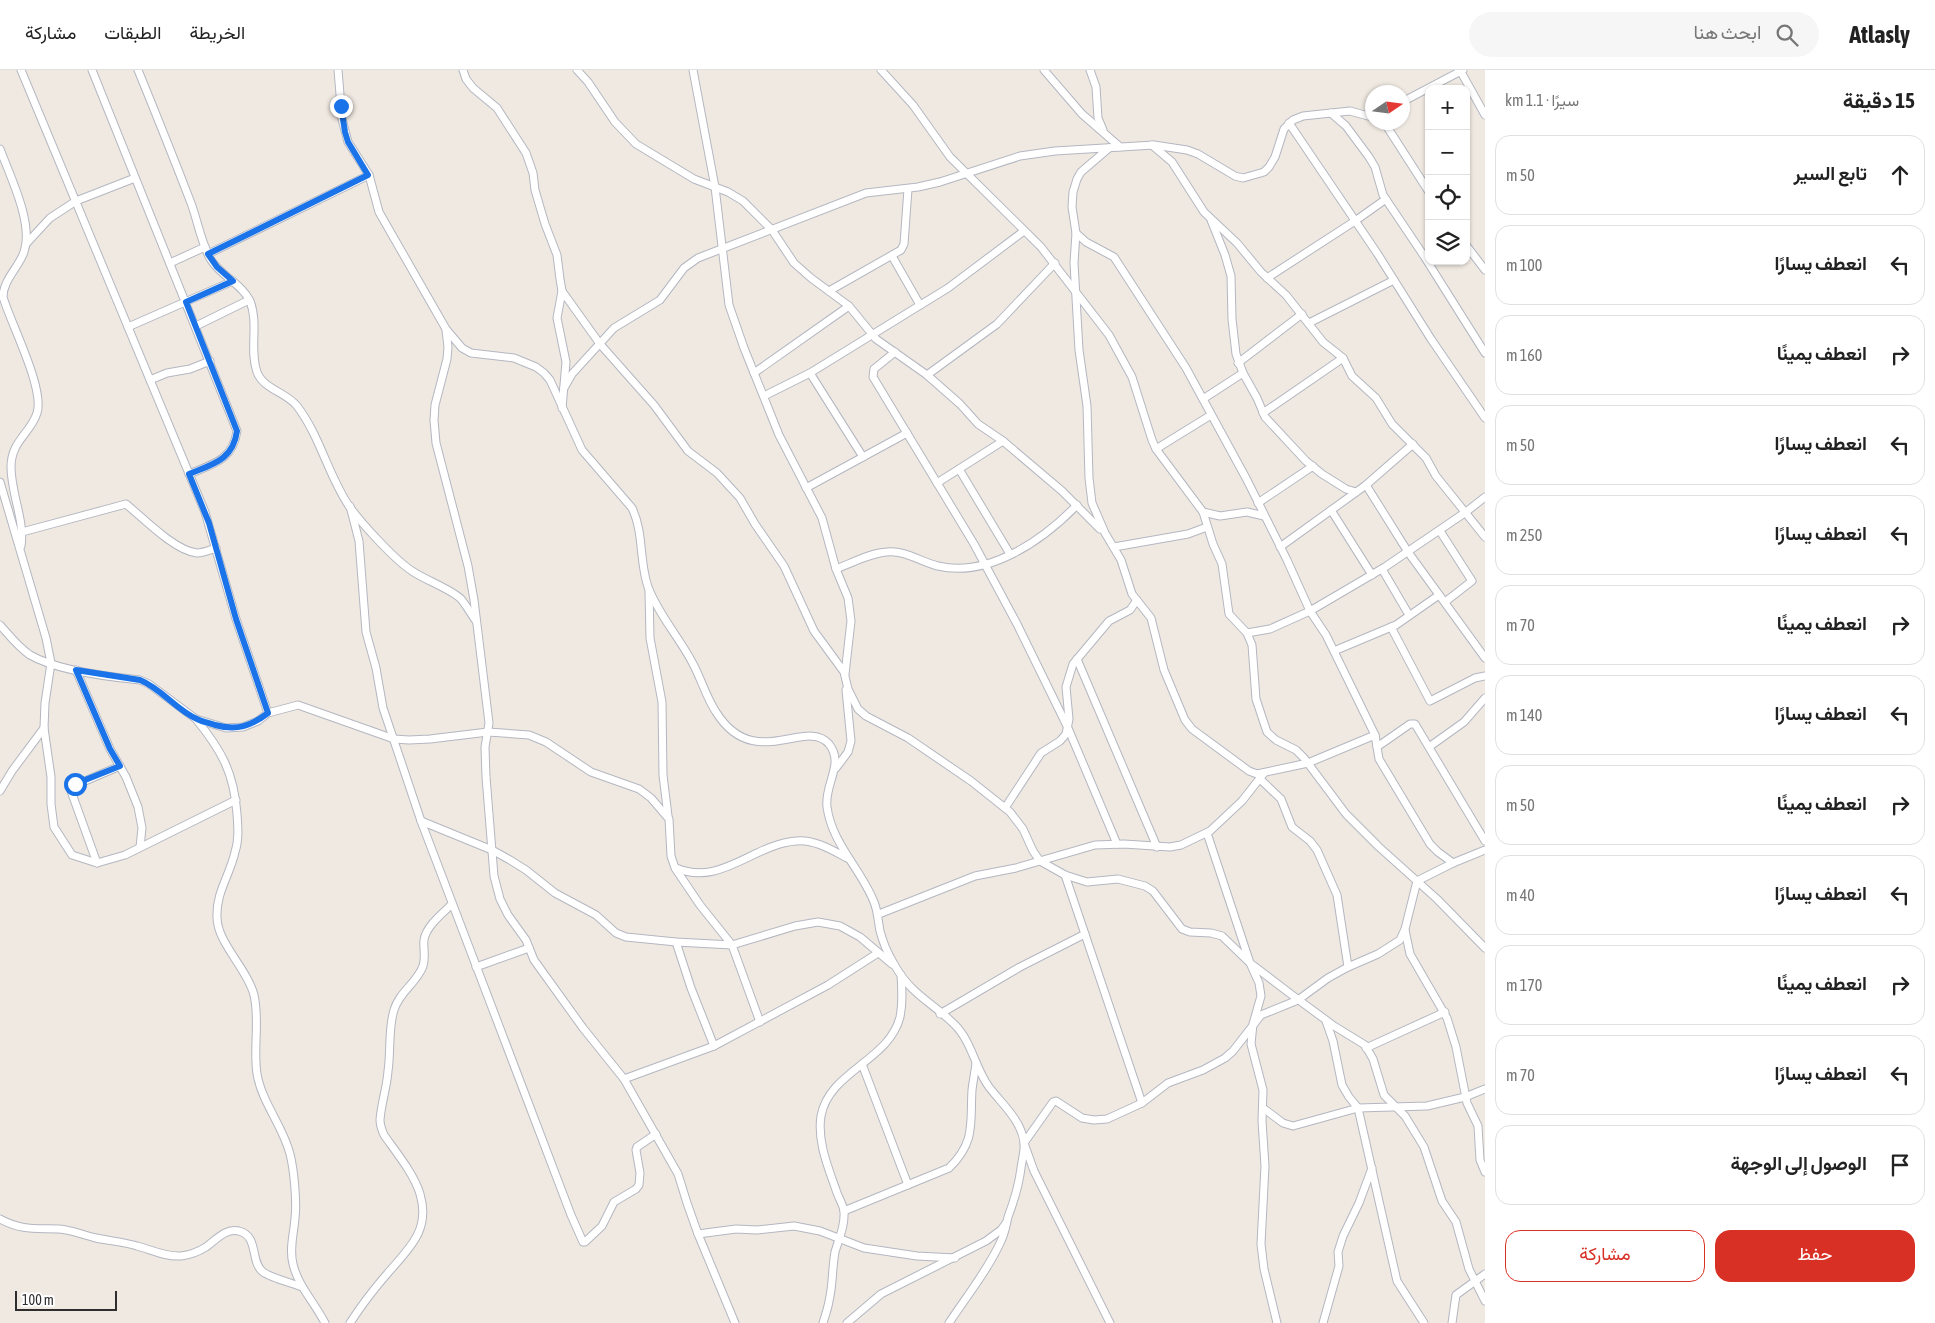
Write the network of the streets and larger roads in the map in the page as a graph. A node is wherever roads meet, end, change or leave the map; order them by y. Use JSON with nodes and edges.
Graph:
{"nodes":[{"id":1,"x":22,"y":70,"type":"edge"},
{"id":2,"x":92,"y":70,"type":"edge"},
{"id":3,"x":338,"y":70,"type":"edge"},
{"id":4,"x":463,"y":70,"type":"edge"},
{"id":5,"x":577,"y":70,"type":"edge"},
{"id":6,"x":693,"y":70,"type":"edge"},
{"id":7,"x":881,"y":70,"type":"edge"},
{"id":8,"x":1044,"y":70,"type":"edge"},
{"id":9,"x":1090,"y":70,"type":"edge"},
{"id":10,"x":138,"y":71,"type":"edge"},
{"id":11,"x":1462,"y":71,"type":"edge"},
{"id":12,"x":1410,"y":98,"type":"edge"},
{"id":13,"x":1330,"y":113,"type":"junction"},
{"id":14,"x":1365,"y":115,"type":"edge"},
{"id":15,"x":1485,"y":115,"type":"edge"},
{"id":16,"x":1289,"y":123,"type":"junction"},
{"id":17,"x":1389,"y":130,"type":"edge"},
{"id":18,"x":1106,"y":135,"type":"junction"},
{"id":19,"x":1152,"y":145,"type":"junction"},
{"id":20,"x":1120,"y":147,"type":"junction"},
{"id":21,"x":1110,"y":148,"type":"junction"},
{"id":22,"x":0,"y":149,"type":"edge"},
{"id":23,"x":965,"y":174,"type":"junction"},
{"id":24,"x":368,"y":175,"type":"junction"},
{"id":25,"x":136,"y":178,"type":"junction"},
{"id":26,"x":1425,"y":186,"type":"edge"},
{"id":27,"x":715,"y":187,"type":"junction"},
{"id":28,"x":908,"y":188,"type":"junction"},
{"id":29,"x":1386,"y":199,"type":"junction"},
{"id":30,"x":76,"y":201,"type":"junction"},
{"id":31,"x":1210,"y":218,"type":"junction"},
{"id":32,"x":1355,"y":221,"type":"junction"},
{"id":33,"x":772,"y":230,"type":"junction"},
{"id":34,"x":1024,"y":231,"type":"junction"},
{"id":35,"x":1076,"y":233,"type":"junction"},
{"id":36,"x":26,"y":244,"type":"junction"},
{"id":37,"x":722,"y":247,"type":"junction"},
{"id":38,"x":1470,"y":250,"type":"edge"},
{"id":39,"x":207,"y":251,"type":"junction"},
{"id":40,"x":892,"y":256,"type":"junction"},
{"id":41,"x":170,"y":263,"type":"junction"},
{"id":42,"x":1055,"y":264,"type":"junction"},
{"id":43,"x":1485,"y":270,"type":"edge"},
{"id":44,"x":1267,"y":278,"type":"junction"},
{"id":45,"x":1394,"y":280,"type":"junction"},
{"id":46,"x":233,"y":281,"type":"junction"},
{"id":47,"x":562,"y":291,"type":"junction"},
{"id":48,"x":829,"y":291,"type":"junction"},
{"id":49,"x":1077,"y":292,"type":"junction"},
{"id":50,"x":249,"y":300,"type":"junction"},
{"id":51,"x":186,"y":302,"type":"junction"},
{"id":52,"x":920,"y":305,"type":"junction"},
{"id":53,"x":849,"y":306,"type":"junction"},
{"id":54,"x":1302,"y":314,"type":"junction"},
{"id":55,"x":1308,"y":323,"type":"junction"},
{"id":56,"x":196,"y":326,"type":"junction"},
{"id":57,"x":128,"y":327,"type":"junction"},
{"id":58,"x":446,"y":329,"type":"junction"},
{"id":59,"x":872,"y":334,"type":"junction"},
{"id":60,"x":600,"y":344,"type":"junction"},
{"id":61,"x":895,"y":352,"type":"junction"},
{"id":62,"x":1485,"y":353,"type":"edge"},
{"id":63,"x":1343,"y":358,"type":"junction"},
{"id":64,"x":210,"y":361,"type":"junction"},
{"id":65,"x":1238,"y":363,"type":"junction"},
{"id":66,"x":754,"y":373,"type":"junction"},
{"id":67,"x":1243,"y":373,"type":"junction"},
{"id":68,"x":810,"y":374,"type":"junction"},
{"id":69,"x":927,"y":375,"type":"junction"},
{"id":70,"x":150,"y":380,"type":"junction"},
{"id":71,"x":564,"y":388,"type":"junction"},
{"id":72,"x":764,"y":396,"type":"junction"},
{"id":73,"x":1203,"y":399,"type":"junction"},
{"id":74,"x":562,"y":410,"type":"junction"},
{"id":75,"x":1263,"y":413,"type":"junction"},
{"id":76,"x":1211,"y":415,"type":"junction"},
{"id":77,"x":1485,"y":418,"type":"edge"},
{"id":78,"x":907,"y":433,"type":"junction"},
{"id":79,"x":1003,"y":441,"type":"junction"},
{"id":80,"x":1414,"y":444,"type":"junction"},
{"id":81,"x":1156,"y":449,"type":"junction"},
{"id":82,"x":863,"y":457,"type":"junction"},
{"id":83,"x":1313,"y":466,"type":"junction"},
{"id":84,"x":959,"y":469,"type":"junction"},
{"id":85,"x":189,"y":474,"type":"junction"},
{"id":86,"x":0,"y":482,"type":"edge"},
{"id":87,"x":937,"y":482,"type":"junction"},
{"id":88,"x":1366,"y":485,"type":"junction"},
{"id":89,"x":806,"y":488,"type":"junction"},
{"id":90,"x":1356,"y":492,"type":"junction"},
{"id":91,"x":1485,"y":496,"type":"edge"},
{"id":92,"x":1258,"y":503,"type":"junction"},
{"id":93,"x":1077,"y":505,"type":"junction"},
{"id":94,"x":350,"y":506,"type":"junction"},
{"id":95,"x":1331,"y":510,"type":"junction"},
{"id":96,"x":1202,"y":512,"type":"junction"},
{"id":97,"x":1466,"y":512,"type":"junction"},
{"id":98,"x":1264,"y":516,"type":"junction"},
{"id":99,"x":1208,"y":527,"type":"junction"},
{"id":100,"x":1440,"y":530,"type":"junction"},
{"id":101,"x":22,"y":532,"type":"junction"},
{"id":102,"x":1105,"y":533,"type":"junction"},
{"id":103,"x":1485,"y":537,"type":"edge"},
{"id":104,"x":1114,"y":547,"type":"junction"},
{"id":105,"x":1280,"y":547,"type":"junction"},
{"id":106,"x":216,"y":548,"type":"junction"},
{"id":107,"x":21,"y":550,"type":"junction"},
{"id":108,"x":1408,"y":552,"type":"junction"},
{"id":109,"x":1010,"y":554,"type":"junction"},
{"id":110,"x":986,"y":565,"type":"junction"},
{"id":111,"x":836,"y":569,"type":"junction"},
{"id":112,"x":1382,"y":569,"type":"junction"},
{"id":113,"x":1372,"y":575,"type":"junction"},
{"id":114,"x":649,"y":588,"type":"junction"},
{"id":115,"x":1439,"y":595,"type":"junction"},
{"id":116,"x":1137,"y":600,"type":"junction"},
{"id":117,"x":1445,"y":602,"type":"junction"},
{"id":118,"x":1310,"y":611,"type":"junction"},
{"id":119,"x":1409,"y":615,"type":"junction"},
{"id":120,"x":478,"y":624,"type":"junction"},
{"id":121,"x":0,"y":625,"type":"edge"},
{"id":122,"x":1391,"y":627,"type":"junction"},
{"id":123,"x":1246,"y":633,"type":"junction"},
{"id":124,"x":1334,"y":651,"type":"junction"},
{"id":125,"x":1485,"y":658,"type":"edge"},
{"id":126,"x":1077,"y":659,"type":"junction"},
{"id":127,"x":51,"y":663,"type":"junction"},
{"id":128,"x":76,"y":670,"type":"junction"},
{"id":129,"x":844,"y":672,"type":"junction"},
{"id":130,"x":1485,"y":676,"type":"edge"},
{"id":131,"x":1485,"y":700,"type":"edge"},
{"id":132,"x":268,"y":713,"type":"junction"},
{"id":133,"x":196,"y":719,"type":"junction"},
{"id":134,"x":44,"y":728,"type":"junction"},
{"id":135,"x":1068,"y":728,"type":"junction"},
{"id":136,"x":488,"y":732,"type":"junction"},
{"id":137,"x":1375,"y":735,"type":"junction"},
{"id":138,"x":394,"y":739,"type":"junction"},
{"id":139,"x":1377,"y":747,"type":"junction"},
{"id":140,"x":1429,"y":747,"type":"junction"},
{"id":141,"x":1308,"y":763,"type":"junction"},
{"id":142,"x":120,"y":766,"type":"junction"},
{"id":143,"x":836,"y":768,"type":"junction"},
{"id":144,"x":1262,"y":776,"type":"junction"},
{"id":145,"x":0,"y":791,"type":"edge"},
{"id":146,"x":236,"y":800,"type":"junction"},
{"id":147,"x":1005,"y":808,"type":"junction"},
{"id":148,"x":669,"y":819,"type":"junction"},
{"id":149,"x":421,"y":821,"type":"junction"},
{"id":150,"x":1207,"y":833,"type":"junction"},
{"id":151,"x":1485,"y":841,"type":"edge"},
{"id":152,"x":1117,"y":844,"type":"junction"},
{"id":153,"x":140,"y":847,"type":"junction"},
{"id":154,"x":1157,"y":847,"type":"junction"},
{"id":155,"x":492,"y":850,"type":"junction"},
{"id":156,"x":1485,"y":850,"type":"edge"},
{"id":157,"x":848,"y":858,"type":"junction"},
{"id":158,"x":1040,"y":861,"type":"junction"},
{"id":159,"x":97,"y":863,"type":"junction"},
{"id":160,"x":1453,"y":863,"type":"junction"},
{"id":161,"x":675,"y":868,"type":"junction"},
{"id":162,"x":1065,"y":875,"type":"junction"},
{"id":163,"x":1417,"y":882,"type":"junction"},
{"id":164,"x":452,"y":904,"type":"junction"},
{"id":165,"x":879,"y":914,"type":"junction"},
{"id":166,"x":1405,"y":930,"type":"junction"},
{"id":167,"x":1085,"y":934,"type":"junction"},
{"id":168,"x":676,"y":942,"type":"junction"},
{"id":169,"x":732,"y":945,"type":"junction"},
{"id":170,"x":530,"y":948,"type":"junction"},
{"id":171,"x":1485,"y":948,"type":"edge"},
{"id":172,"x":878,"y":952,"type":"junction"},
{"id":173,"x":1250,"y":963,"type":"junction"},
{"id":174,"x":894,"y":966,"type":"junction"},
{"id":175,"x":476,"y":967,"type":"junction"},
{"id":176,"x":1348,"y":967,"type":"junction"},
{"id":177,"x":900,"y":975,"type":"junction"},
{"id":178,"x":1298,"y":1000,"type":"junction"},
{"id":179,"x":1445,"y":1012,"type":"junction"},
{"id":180,"x":940,"y":1014,"type":"junction"},
{"id":181,"x":1326,"y":1021,"type":"junction"},
{"id":182,"x":760,"y":1022,"type":"junction"},
{"id":183,"x":1253,"y":1024,"type":"junction"},
{"id":184,"x":714,"y":1046,"type":"junction"},
{"id":185,"x":1366,"y":1048,"type":"junction"},
{"id":186,"x":976,"y":1063,"type":"junction"},
{"id":187,"x":862,"y":1064,"type":"junction"},
{"id":188,"x":624,"y":1079,"type":"junction"},
{"id":189,"x":1485,"y":1089,"type":"edge"},
{"id":190,"x":1465,"y":1097,"type":"junction"},
{"id":191,"x":1142,"y":1103,"type":"junction"},
{"id":192,"x":1396,"y":1106,"type":"junction"},
{"id":193,"x":1263,"y":1108,"type":"junction"},
{"id":194,"x":1358,"y":1108,"type":"junction"},
{"id":195,"x":656,"y":1134,"type":"junction"},
{"id":196,"x":1024,"y":1143,"type":"junction"},
{"id":197,"x":1372,"y":1168,"type":"junction"},
{"id":198,"x":1485,"y":1172,"type":"edge"},
{"id":199,"x":908,"y":1185,"type":"junction"},
{"id":200,"x":844,"y":1211,"type":"junction"},
{"id":201,"x":0,"y":1219,"type":"edge"},
{"id":202,"x":1007,"y":1222,"type":"junction"},
{"id":203,"x":698,"y":1234,"type":"junction"},
{"id":204,"x":840,"y":1240,"type":"junction"},
{"id":205,"x":955,"y":1258,"type":"junction"},
{"id":206,"x":1485,"y":1274,"type":"edge"},
{"id":207,"x":1474,"y":1280,"type":"junction"},
{"id":208,"x":302,"y":1287,"type":"junction"},
{"id":209,"x":1485,"y":1301,"type":"edge"},
{"id":210,"x":325,"y":1323,"type":"edge"},
{"id":211,"x":350,"y":1323,"type":"edge"},
{"id":212,"x":734,"y":1323,"type":"edge"},
{"id":213,"x":823,"y":1323,"type":"edge"},
{"id":214,"x":847,"y":1323,"type":"edge"},
{"id":215,"x":949,"y":1323,"type":"edge"},
{"id":216,"x":1110,"y":1323,"type":"edge"},
{"id":217,"x":1277,"y":1323,"type":"edge"},
{"id":218,"x":1323,"y":1323,"type":"edge"},
{"id":219,"x":1424,"y":1323,"type":"edge"},
{"id":220,"x":1452,"y":1323,"type":"edge"}],
"edges":[{"from":1,"to":30,"type":"street"},
{"from":2,"to":25,"type":"street"},
{"from":3,"to":24,"type":"street"},
{"from":4,"to":47,"type":"street"},
{"from":5,"to":27,"type":"street"},
{"from":6,"to":27,"type":"street"},
{"from":7,"to":23,"type":"street"},
{"from":8,"to":18,"type":"street"},
{"from":9,"to":18,"type":"street"},
{"from":10,"to":39,"type":"street"},
{"from":11,"to":12,"type":"street"},
{"from":11,"to":15,"type":"street"},
{"from":13,"to":14,"type":"street"},
{"from":13,"to":16,"type":"street"},
{"from":13,"to":29,"type":"street"},
{"from":16,"to":19,"type":"street"},
{"from":16,"to":32,"type":"street"},
{"from":17,"to":26,"type":"street"},
{"from":18,"to":20,"type":"street"},
{"from":19,"to":20,"type":"street"},
{"from":19,"to":31,"type":"street"},
{"from":20,"to":21,"type":"street"},
{"from":21,"to":23,"type":"street"},
{"from":21,"to":35,"type":"street"},
{"from":22,"to":36,"type":"street"},
{"from":23,"to":28,"type":"street"},
{"from":23,"to":34,"type":"street"},
{"from":24,"to":39,"type":"street"},
{"from":24,"to":58,"type":"street"},
{"from":25,"to":30,"type":"street"},
{"from":25,"to":41,"type":"street"},
{"from":27,"to":33,"type":"street"},
{"from":27,"to":37,"type":"street"},
{"from":28,"to":33,"type":"street"},
{"from":28,"to":40,"type":"street"},
{"from":29,"to":32,"type":"street"},
{"from":29,"to":62,"type":"street"},
{"from":30,"to":36,"type":"street"},
{"from":30,"to":57,"type":"street"},
{"from":31,"to":44,"type":"street"},
{"from":31,"to":65,"type":"street"},
{"from":32,"to":44,"type":"street"},
{"from":32,"to":45,"type":"street"},
{"from":33,"to":37,"type":"street"},
{"from":33,"to":48,"type":"street"},
{"from":34,"to":42,"type":"street"},
{"from":34,"to":52,"type":"street"},
{"from":35,"to":49,"type":"street"},
{"from":35,"to":73,"type":"street"},
{"from":36,"to":101,"type":"street"},
{"from":37,"to":60,"type":"street"},
{"from":37,"to":66,"type":"street"},
{"from":38,"to":43,"type":"street"},
{"from":39,"to":41,"type":"street"},
{"from":39,"to":46,"type":"street"},
{"from":40,"to":48,"type":"street"},
{"from":40,"to":52,"type":"street"},
{"from":41,"to":51,"type":"street"},
{"from":42,"to":49,"type":"street"},
{"from":42,"to":69,"type":"street"},
{"from":44,"to":54,"type":"street"},
{"from":45,"to":55,"type":"street"},
{"from":45,"to":77,"type":"street"},
{"from":46,"to":50,"type":"street"},
{"from":46,"to":51,"type":"street"},
{"from":47,"to":60,"type":"street"},
{"from":47,"to":71,"type":"street"},
{"from":48,"to":53,"type":"street"},
{"from":49,"to":81,"type":"street"},
{"from":49,"to":102,"type":"street"},
{"from":50,"to":56,"type":"street"},
{"from":50,"to":94,"type":"street"},
{"from":51,"to":56,"type":"street"},
{"from":51,"to":57,"type":"street"},
{"from":52,"to":59,"type":"street"},
{"from":53,"to":59,"type":"street"},
{"from":53,"to":66,"type":"street"},
{"from":54,"to":55,"type":"street"},
{"from":54,"to":65,"type":"street"},
{"from":55,"to":63,"type":"street"},
{"from":56,"to":64,"type":"street"},
{"from":57,"to":70,"type":"street"},
{"from":58,"to":74,"type":"street"},
{"from":58,"to":120,"type":"street"},
{"from":59,"to":61,"type":"street"},
{"from":59,"to":68,"type":"street"},
{"from":60,"to":71,"type":"street"},
{"from":60,"to":129,"type":"street"},
{"from":61,"to":69,"type":"street"},
{"from":61,"to":78,"type":"street"},
{"from":63,"to":75,"type":"street"},
{"from":63,"to":80,"type":"street"},
{"from":64,"to":70,"type":"street"},
{"from":64,"to":85,"type":"street"},
{"from":65,"to":67,"type":"street"},
{"from":66,"to":72,"type":"street"},
{"from":67,"to":73,"type":"street"},
{"from":67,"to":75,"type":"street"},
{"from":68,"to":72,"type":"street"},
{"from":68,"to":82,"type":"street"},
{"from":69,"to":79,"type":"street"},
{"from":70,"to":85,"type":"street"},
{"from":71,"to":74,"type":"street"},
{"from":72,"to":89,"type":"street"},
{"from":73,"to":76,"type":"street"},
{"from":74,"to":114,"type":"street"},
{"from":75,"to":83,"type":"street"},
{"from":76,"to":81,"type":"street"},
{"from":76,"to":92,"type":"street"},
{"from":78,"to":82,"type":"street"},
{"from":78,"to":87,"type":"street"},
{"from":79,"to":84,"type":"street"},
{"from":79,"to":93,"type":"street"},
{"from":80,"to":88,"type":"street"},
{"from":80,"to":97,"type":"street"},
{"from":81,"to":96,"type":"street"},
{"from":82,"to":89,"type":"street"},
{"from":83,"to":90,"type":"street"},
{"from":83,"to":92,"type":"street"},
{"from":84,"to":87,"type":"street"},
{"from":84,"to":109,"type":"street"},
{"from":85,"to":106,"type":"street"},
{"from":86,"to":107,"type":"street"},
{"from":87,"to":110,"type":"street"},
{"from":88,"to":90,"type":"street"},
{"from":88,"to":108,"type":"street"},
{"from":89,"to":111,"type":"street"},
{"from":90,"to":95,"type":"street"},
{"from":91,"to":97,"type":"street"},
{"from":92,"to":98,"type":"street"},
{"from":93,"to":102,"type":"street"},
{"from":93,"to":109,"type":"street"},
{"from":94,"to":120,"type":"street"},
{"from":94,"to":138,"type":"street"},
{"from":95,"to":105,"type":"street"},
{"from":95,"to":113,"type":"street"},
{"from":96,"to":98,"type":"street"},
{"from":96,"to":99,"type":"street"},
{"from":97,"to":100,"type":"street"},
{"from":97,"to":103,"type":"street"},
{"from":98,"to":105,"type":"street"},
{"from":99,"to":104,"type":"street"},
{"from":99,"to":123,"type":"street"},
{"from":100,"to":108,"type":"street"},
{"from":100,"to":117,"type":"street"},
{"from":101,"to":106,"type":"street"},
{"from":101,"to":107,"type":"street"},
{"from":102,"to":104,"type":"street"},
{"from":104,"to":116,"type":"street"},
{"from":105,"to":118,"type":"street"},
{"from":106,"to":132,"type":"street"},
{"from":107,"to":127,"type":"street"},
{"from":108,"to":112,"type":"street"},
{"from":108,"to":115,"type":"street"},
{"from":109,"to":110,"type":"street"},
{"from":110,"to":111,"type":"street"},
{"from":110,"to":135,"type":"street"},
{"from":111,"to":129,"type":"street"},
{"from":112,"to":113,"type":"street"},
{"from":112,"to":119,"type":"street"},
{"from":113,"to":118,"type":"street"},
{"from":114,"to":143,"type":"street"},
{"from":114,"to":148,"type":"street"},
{"from":115,"to":117,"type":"street"},
{"from":115,"to":119,"type":"street"},
{"from":116,"to":126,"type":"street"},
{"from":116,"to":144,"type":"street"},
{"from":117,"to":125,"type":"street"},
{"from":118,"to":123,"type":"street"},
{"from":118,"to":124,"type":"street"},
{"from":119,"to":122,"type":"street"},
{"from":120,"to":136,"type":"street"},
{"from":121,"to":127,"type":"street"},
{"from":122,"to":124,"type":"street"},
{"from":122,"to":130,"type":"street"},
{"from":123,"to":141,"type":"street"},
{"from":124,"to":137,"type":"street"},
{"from":126,"to":135,"type":"street"},
{"from":126,"to":154,"type":"street"},
{"from":127,"to":128,"type":"street"},
{"from":127,"to":134,"type":"street"},
{"from":128,"to":133,"type":"street"},
{"from":128,"to":142,"type":"street"},
{"from":129,"to":143,"type":"street"},
{"from":129,"to":147,"type":"street"},
{"from":131,"to":140,"type":"street"},
{"from":132,"to":133,"type":"street"},
{"from":132,"to":138,"type":"street"},
{"from":133,"to":146,"type":"street"},
{"from":134,"to":145,"type":"street"},
{"from":134,"to":159,"type":"street"},
{"from":135,"to":147,"type":"street"},
{"from":135,"to":152,"type":"street"},
{"from":136,"to":138,"type":"street"},
{"from":136,"to":148,"type":"street"},
{"from":136,"to":155,"type":"street"},
{"from":137,"to":139,"type":"street"},
{"from":137,"to":141,"type":"street"},
{"from":138,"to":149,"type":"street"},
{"from":139,"to":140,"type":"street"},
{"from":139,"to":160,"type":"street"},
{"from":140,"to":151,"type":"street"},
{"from":141,"to":144,"type":"street"},
{"from":141,"to":163,"type":"street"},
{"from":142,"to":153,"type":"street"},
{"from":142,"to":159,"type":"street"},
{"from":143,"to":157,"type":"street"},
{"from":144,"to":150,"type":"street"},
{"from":144,"to":176,"type":"street"},
{"from":146,"to":153,"type":"street"},
{"from":146,"to":208,"type":"street"},
{"from":147,"to":158,"type":"street"},
{"from":148,"to":161,"type":"street"},
{"from":149,"to":155,"type":"street"},
{"from":149,"to":164,"type":"street"},
{"from":150,"to":154,"type":"street"},
{"from":150,"to":173,"type":"street"},
{"from":152,"to":154,"type":"street"},
{"from":152,"to":158,"type":"street"},
{"from":153,"to":159,"type":"street"},
{"from":155,"to":168,"type":"street"},
{"from":155,"to":170,"type":"street"},
{"from":156,"to":160,"type":"street"},
{"from":157,"to":161,"type":"street"},
{"from":157,"to":165,"type":"street"},
{"from":158,"to":162,"type":"street"},
{"from":158,"to":165,"type":"street"},
{"from":160,"to":163,"type":"street"},
{"from":161,"to":169,"type":"street"},
{"from":162,"to":167,"type":"street"},
{"from":162,"to":173,"type":"street"},
{"from":163,"to":166,"type":"street"},
{"from":163,"to":171,"type":"street"},
{"from":164,"to":175,"type":"street"},
{"from":164,"to":211,"type":"street"},
{"from":165,"to":174,"type":"street"},
{"from":166,"to":176,"type":"street"},
{"from":166,"to":179,"type":"street"},
{"from":167,"to":180,"type":"street"},
{"from":167,"to":191,"type":"street"},
{"from":168,"to":169,"type":"street"},
{"from":168,"to":184,"type":"street"},
{"from":169,"to":172,"type":"street"},
{"from":169,"to":182,"type":"street"},
{"from":170,"to":175,"type":"street"},
{"from":170,"to":188,"type":"street"},
{"from":172,"to":174,"type":"street"},
{"from":172,"to":182,"type":"street"},
{"from":173,"to":178,"type":"street"},
{"from":173,"to":183,"type":"street"},
{"from":174,"to":177,"type":"street"},
{"from":175,"to":195,"type":"street"},
{"from":176,"to":178,"type":"street"},
{"from":177,"to":180,"type":"street"},
{"from":177,"to":187,"type":"street"},
{"from":178,"to":181,"type":"street"},
{"from":178,"to":183,"type":"street"},
{"from":179,"to":185,"type":"street"},
{"from":179,"to":190,"type":"street"},
{"from":180,"to":186,"type":"street"},
{"from":181,"to":185,"type":"street"},
{"from":181,"to":194,"type":"street"},
{"from":182,"to":184,"type":"street"},
{"from":183,"to":191,"type":"street"},
{"from":183,"to":193,"type":"street"},
{"from":184,"to":188,"type":"street"},
{"from":185,"to":192,"type":"street"},
{"from":186,"to":196,"type":"street"},
{"from":186,"to":199,"type":"street"},
{"from":187,"to":199,"type":"street"},
{"from":187,"to":200,"type":"street"},
{"from":188,"to":195,"type":"street"},
{"from":189,"to":190,"type":"street"},
{"from":190,"to":192,"type":"street"},
{"from":190,"to":198,"type":"street"},
{"from":191,"to":196,"type":"street"},
{"from":192,"to":194,"type":"street"},
{"from":192,"to":207,"type":"street"},
{"from":193,"to":194,"type":"street"},
{"from":193,"to":217,"type":"street"},
{"from":194,"to":197,"type":"street"},
{"from":195,"to":203,"type":"street"},
{"from":196,"to":202,"type":"street"},
{"from":196,"to":216,"type":"street"},
{"from":197,"to":218,"type":"street"},
{"from":197,"to":219,"type":"street"},
{"from":199,"to":200,"type":"street"},
{"from":200,"to":204,"type":"street"},
{"from":201,"to":208,"type":"street"},
{"from":202,"to":205,"type":"street"},
{"from":202,"to":215,"type":"street"},
{"from":203,"to":204,"type":"street"},
{"from":203,"to":212,"type":"street"},
{"from":204,"to":205,"type":"street"},
{"from":204,"to":213,"type":"street"},
{"from":205,"to":214,"type":"street"},
{"from":206,"to":207,"type":"street"},
{"from":207,"to":209,"type":"street"},
{"from":207,"to":220,"type":"street"},
{"from":208,"to":210,"type":"street"}]}
